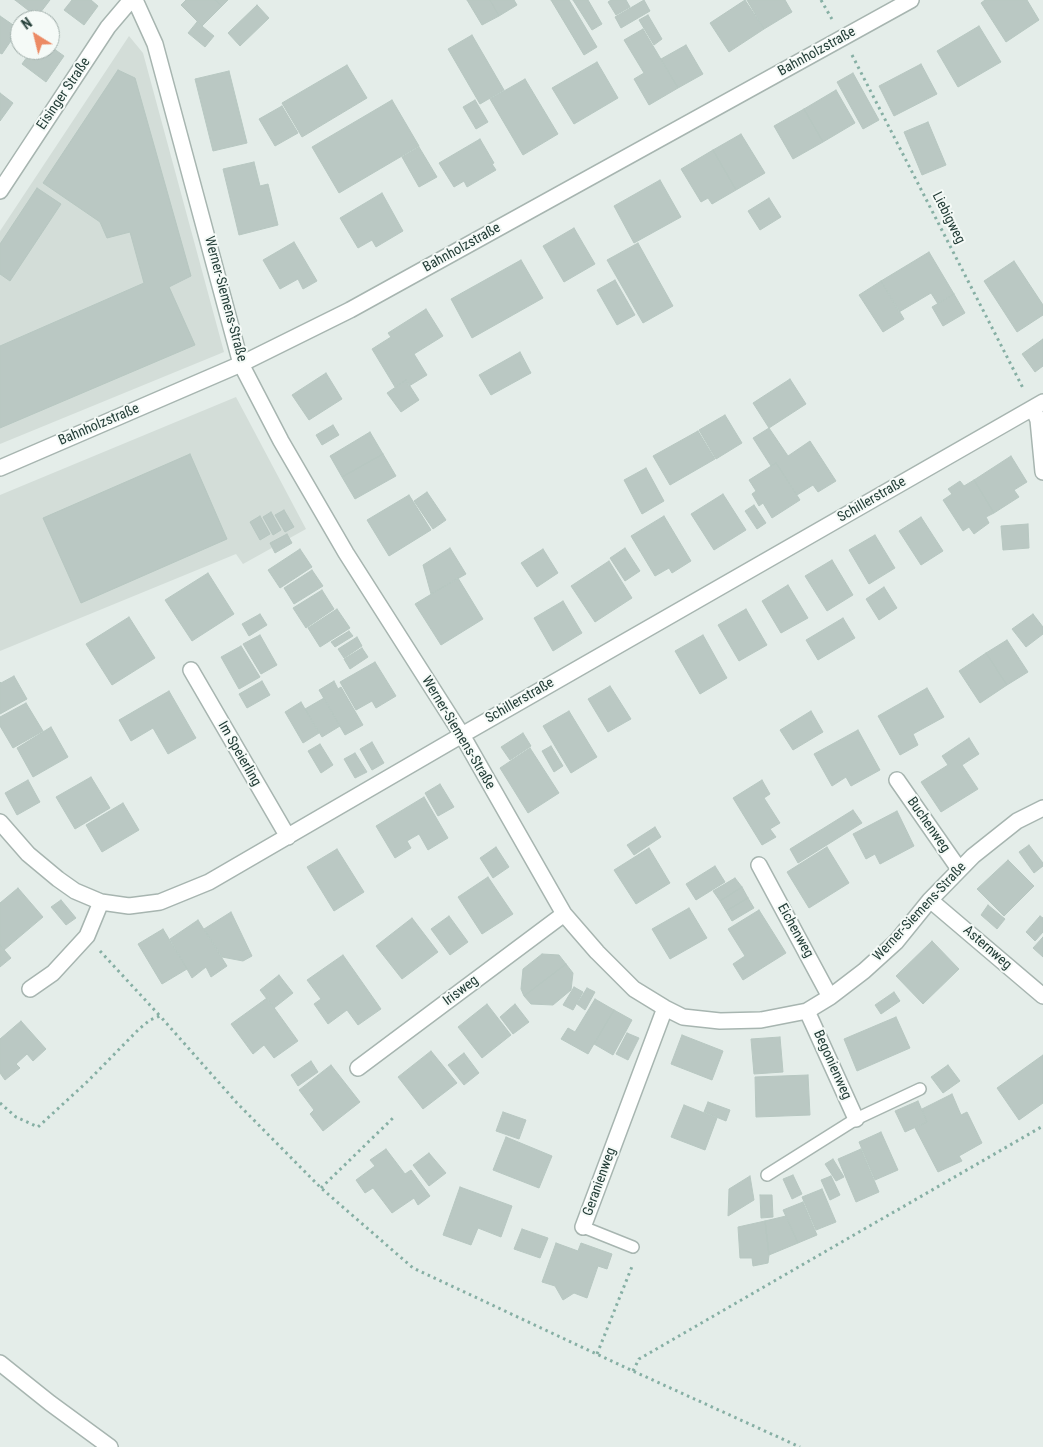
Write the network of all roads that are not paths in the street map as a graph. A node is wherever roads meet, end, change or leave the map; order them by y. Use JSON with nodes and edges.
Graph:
{"nodes":[{"id":1,"x":133,"y":0,"type":"edge"},
{"id":2,"x":911,"y":0,"type":"edge"},
{"id":3,"x":0,"y":191,"type":"edge"},
{"id":4,"x":242,"y":364,"type":"junction"},
{"id":5,"x":1038,"y":405,"type":"edge"},
{"id":6,"x":0,"y":468,"type":"edge"},
{"id":7,"x":1043,"y":472,"type":"edge"},
{"id":8,"x":191,"y":670,"type":"dead end"},
{"id":9,"x":462,"y":735,"type":"junction"},
{"id":10,"x":897,"y":780,"type":"dead end"},
{"id":11,"x":1043,"y":808,"type":"edge"},
{"id":12,"x":0,"y":822,"type":"edge"},
{"id":13,"x":288,"y":837,"type":"junction"},
{"id":14,"x":759,"y":865,"type":"dead end"},
{"id":15,"x":959,"y":870,"type":"junction"},
{"id":16,"x":930,"y":900,"type":"junction"},
{"id":17,"x":101,"y":902,"type":"junction"},
{"id":18,"x":564,"y":914,"type":"junction"},
{"id":19,"x":30,"y":989,"type":"dead end"},
{"id":20,"x":830,"y":996,"type":"junction"},
{"id":21,"x":1043,"y":996,"type":"edge"},
{"id":22,"x":665,"y":1008,"type":"junction"},
{"id":23,"x":807,"y":1011,"type":"junction"},
{"id":24,"x":358,"y":1068,"type":"dead end"},
{"id":25,"x":920,"y":1089,"type":"dead end"},
{"id":26,"x":856,"y":1119,"type":"junction"},
{"id":27,"x":767,"y":1175,"type":"dead end"},
{"id":28,"x":583,"y":1227,"type":"joint"},
{"id":29,"x":633,"y":1247,"type":"road end"},
{"id":30,"x":0,"y":1363,"type":"edge"},
{"id":31,"x":110,"y":1447,"type":"edge"}],
"edges":[{"from":1,"to":3,"type":"street","name":"Eisinger Straße"},
{"from":1,"to":4,"type":"street","name":"Werner-Siemens-Straße"},
{"from":2,"to":4,"type":"street","name":"Bahnholzstraße"},
{"from":4,"to":6,"type":"street","name":"Bahnholzstraße"},
{"from":4,"to":9,"type":"street","name":"Werner-Siemens-Straße"},
{"from":5,"to":7,"type":"street"},
{"from":5,"to":9,"type":"street","name":"Schillerstraße"},
{"from":8,"to":13,"type":"street","name":"Im Speierling"},
{"from":9,"to":13,"type":"street","name":"Schillerstraße"},
{"from":9,"to":18,"type":"street","name":"Werner-Siemens-Straße"},
{"from":10,"to":15,"type":"street","name":"Buchenweg"},
{"from":11,"to":15,"type":"street","name":"Werner-Siemens-Straße"},
{"from":12,"to":17,"type":"street","name":"Schillerstraße"},
{"from":13,"to":17,"type":"street","name":"Schillerstraße"},
{"from":14,"to":20,"type":"street","name":"Eichenweg"},
{"from":15,"to":16,"type":"street","name":"Werner-Siemens-Straße"},
{"from":16,"to":20,"type":"street","name":"Werner-Siemens-Straße"},
{"from":16,"to":21,"type":"street","name":"Asternweg"},
{"from":17,"to":19,"type":"street"},
{"from":18,"to":22,"type":"street","name":"Werner-Siemens-Straße"},
{"from":18,"to":24,"type":"street","name":"Irisweg"},
{"from":20,"to":23,"type":"street","name":"Werner-Siemens-Straße"},
{"from":22,"to":23,"type":"street","name":"Werner-Siemens-Straße"},
{"from":22,"to":28,"type":"street","name":"Geranienweg"},
{"from":23,"to":26,"type":"street","name":"Begonienweg"},
{"from":25,"to":26,"type":"lane"},
{"from":26,"to":27,"type":"lane"},
{"from":28,"to":29,"type":"lane","name":"Geranienweg"},
{"from":30,"to":31,"type":"street"}]}
